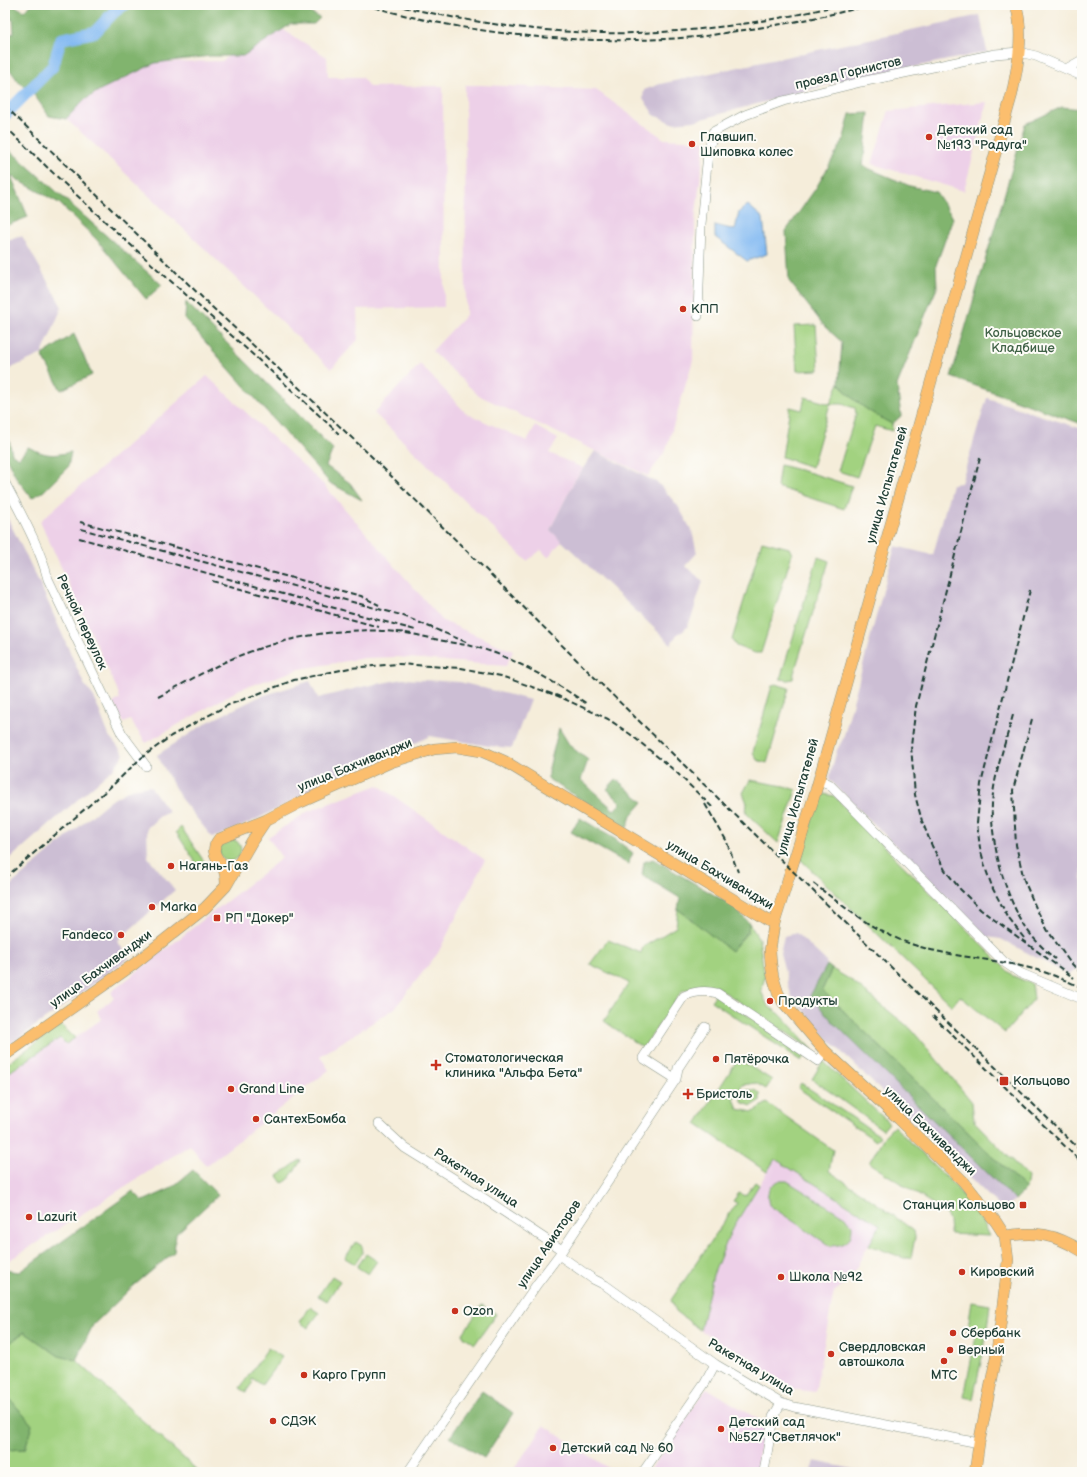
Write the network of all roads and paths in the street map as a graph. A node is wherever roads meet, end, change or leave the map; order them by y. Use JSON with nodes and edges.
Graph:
{"nodes":[{"id":1,"x":1016,"y":5,"type":"edge"},
{"id":2,"x":1019,"y":52,"type":"junction"},
{"id":3,"x":1082,"y":60,"type":"edge"},
{"id":4,"x":1066,"y":69,"type":"junction"},
{"id":5,"x":1082,"y":76,"type":"edge"},
{"id":6,"x":698,"y":316,"type":"dead end"},
{"id":7,"x":5,"y":483,"type":"edge"},
{"id":8,"x":146,"y":766,"type":"dead end"},
{"id":9,"x":819,"y":780,"type":"junction"},
{"id":10,"x":266,"y":820,"type":"junction"},
{"id":11,"x":231,"y":835,"type":"junction"},
{"id":12,"x":244,"y":854,"type":"junction"},
{"id":13,"x":238,"y":865,"type":"junction"},
{"id":14,"x":222,"y":866,"type":"junction"},
{"id":15,"x":226,"y":886,"type":"junction"},
{"id":16,"x":774,"y":924,"type":"junction"},
{"id":17,"x":1082,"y":999,"type":"edge"},
{"id":18,"x":705,"y":1028,"type":"dead end"},
{"id":19,"x":825,"y":1051,"type":"junction"},
{"id":20,"x":5,"y":1054,"type":"edge"},
{"id":21,"x":676,"y":1079,"type":"junction"},
{"id":22,"x":378,"y":1124,"type":"dead end"},
{"id":23,"x":1005,"y":1236,"type":"junction"},
{"id":24,"x":1082,"y":1251,"type":"edge"},
{"id":25,"x":561,"y":1252,"type":"junction"},
{"id":26,"x":715,"y":1364,"type":"junction"},
{"id":27,"x":781,"y":1403,"type":"junction"},
{"id":28,"x":979,"y":1443,"type":"junction"},
{"id":29,"x":408,"y":1472,"type":"edge"},
{"id":30,"x":643,"y":1472,"type":"edge"},
{"id":31,"x":764,"y":1472,"type":"edge"},
{"id":32,"x":975,"y":1472,"type":"edge"}],
"edges":[{"from":1,"to":2,"type":"main road","name":"улица Испытателей"},
{"from":2,"to":4,"type":"street"},
{"from":2,"to":6,"type":"street","name":"проезд Горнистов"},
{"from":2,"to":9,"type":"main road","name":"улица Испытателей"},
{"from":3,"to":4,"type":"street"},
{"from":4,"to":5,"type":"street"},
{"from":7,"to":8,"type":"street","name":"Речной переулок"},
{"from":9,"to":16,"type":"main road","name":"улица Испытателей"},
{"from":9,"to":17,"type":"street"},
{"from":10,"to":11,"type":"main road","name":"улица Бахчиванджи"},
{"from":10,"to":12,"type":"main road","name":"улица Бахчиванджи"},
{"from":10,"to":16,"type":"main road","name":"улица Бахчиванджи"},
{"from":11,"to":12,"type":"main road"},
{"from":11,"to":14,"type":"main road","name":"улица Бахчиванджи"},
{"from":12,"to":13,"type":"main road","name":"улица Бахчиванджи"},
{"from":13,"to":14,"type":"main road"},
{"from":13,"to":15,"type":"main road","name":"улица Бахчиванджи"},
{"from":14,"to":15,"type":"main road","name":"улица Бахчиванджи"},
{"from":15,"to":20,"type":"main road","name":"улица Бахчиванджи"},
{"from":16,"to":19,"type":"main road","name":"улица Бахчиванджи"},
{"from":18,"to":21,"type":"street","name":"улица Авиаторов"},
{"from":19,"to":21,"type":"street"},
{"from":19,"to":23,"type":"main road","name":"улица Бахчиванджи"},
{"from":21,"to":25,"type":"street","name":"улица Авиаторов"},
{"from":22,"to":25,"type":"street","name":"Ракетная улица"},
{"from":23,"to":24,"type":"main road"},
{"from":23,"to":28,"type":"main road","name":"улица Бахчиванджи"},
{"from":25,"to":26,"type":"street","name":"Ракетная улица"},
{"from":25,"to":29,"type":"street","name":"улица Авиаторов"},
{"from":26,"to":27,"type":"street","name":"Ракетная улица"},
{"from":26,"to":30,"type":"street"},
{"from":27,"to":28,"type":"street","name":"Ракетная улица"},
{"from":27,"to":31,"type":"street"},
{"from":28,"to":32,"type":"main road","name":"улица Бахчиванджи"}]}
